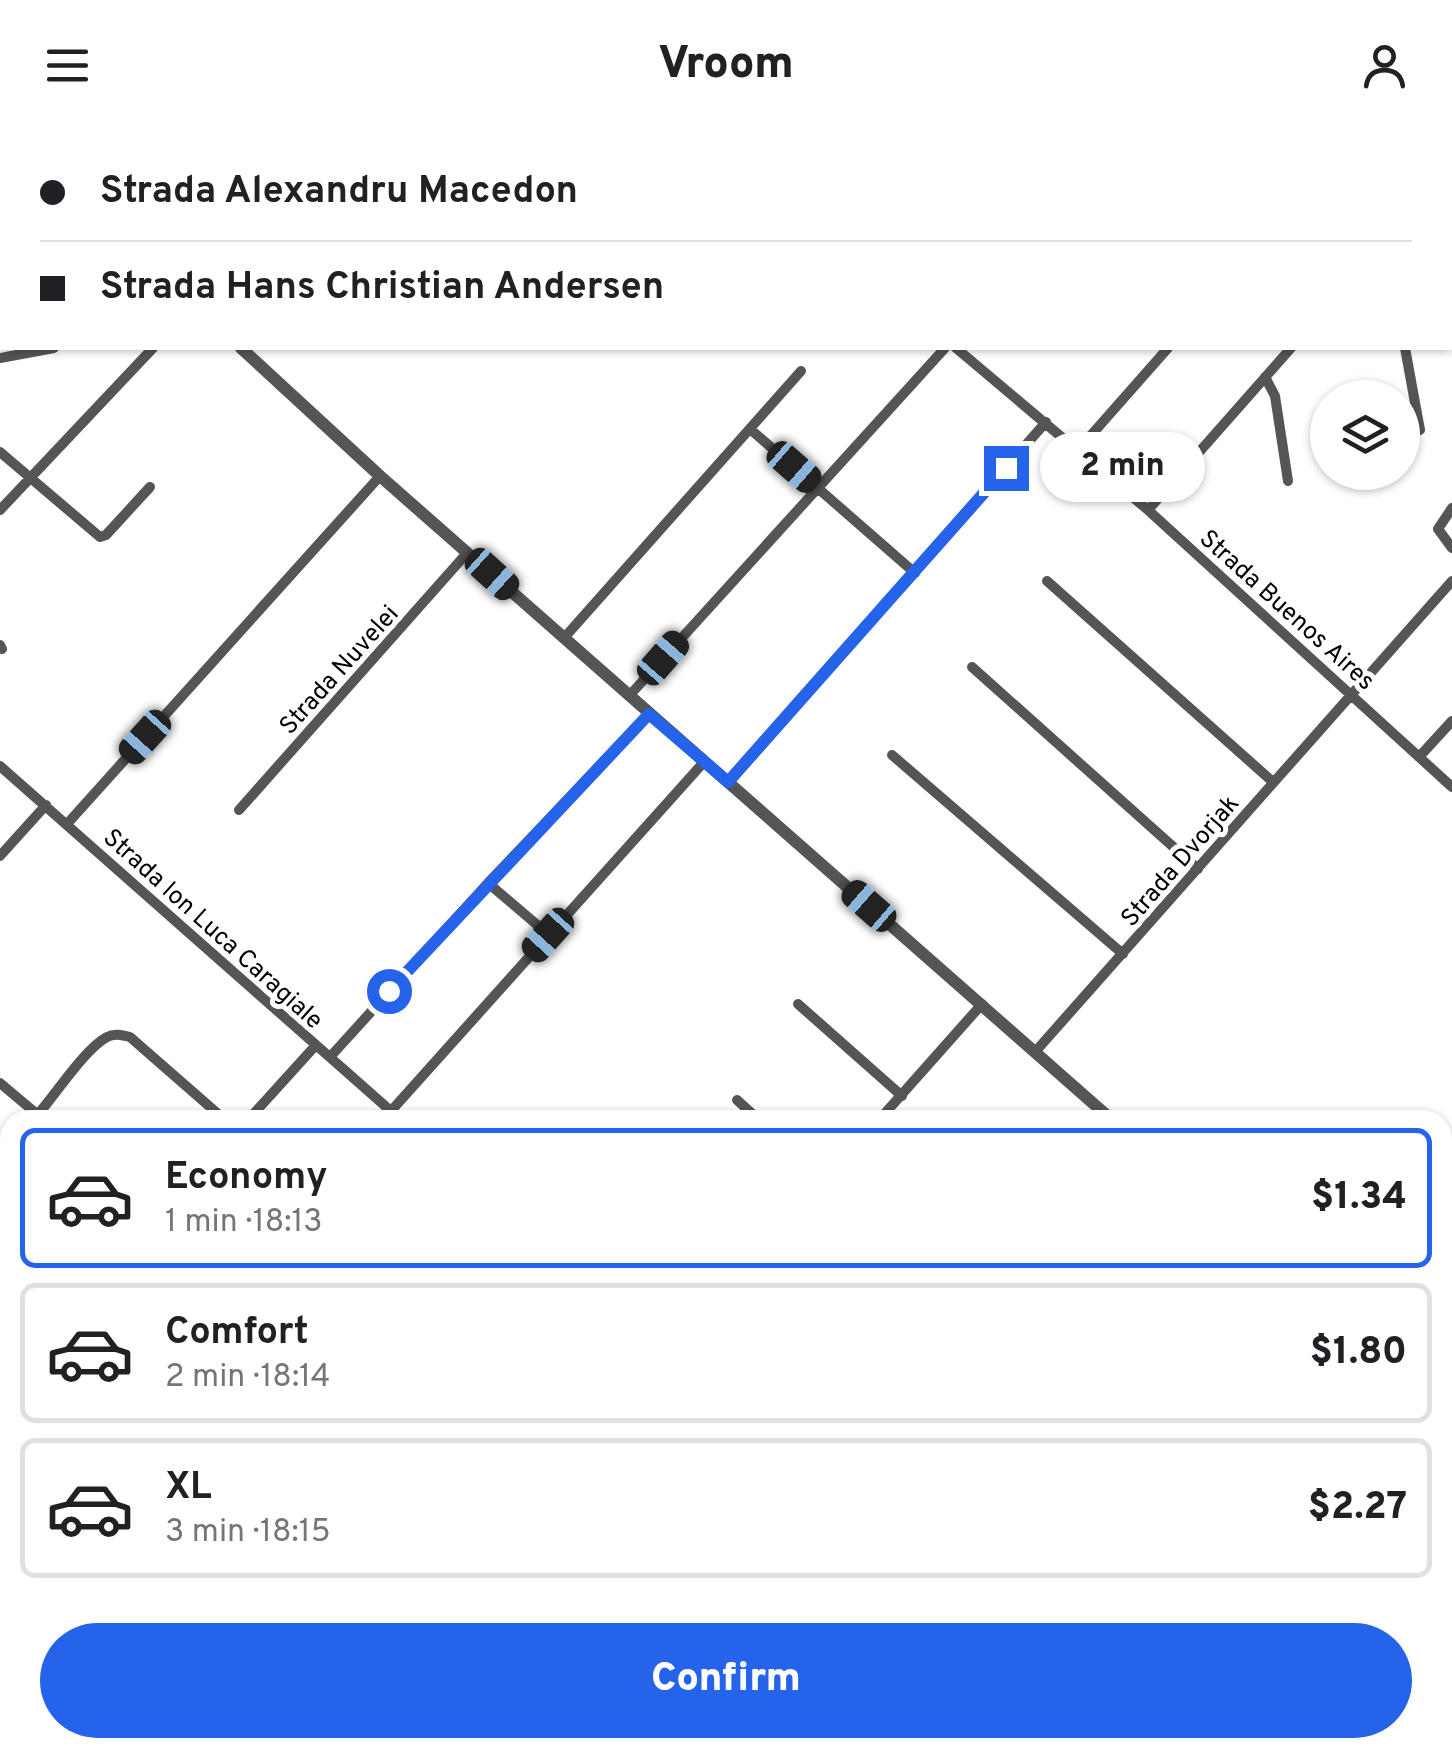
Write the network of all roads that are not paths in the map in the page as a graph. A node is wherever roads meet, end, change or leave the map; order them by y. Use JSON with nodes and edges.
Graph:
{"nodes":[{"id":1,"x":30,"y":350,"type":"edge"},
{"id":2,"x":151,"y":350,"type":"edge"},
{"id":3,"x":243,"y":350,"type":"edge"},
{"id":4,"x":942,"y":350,"type":"edge"},
{"id":5,"x":958,"y":350,"type":"edge"},
{"id":6,"x":1166,"y":350,"type":"edge"},
{"id":7,"x":1289,"y":350,"type":"edge"},
{"id":8,"x":1405,"y":350,"type":"edge"},
{"id":9,"x":0,"y":358,"type":"edge"},
{"id":10,"x":801,"y":371,"type":"dead end"},
{"id":11,"x":1265,"y":377,"type":"junction"},
{"id":12,"x":1411,"y":380,"type":"edge"},
{"id":13,"x":1046,"y":422,"type":"junction"},
{"id":14,"x":750,"y":429,"type":"junction"},
{"id":15,"x":1078,"y":450,"type":"junction"},
{"id":16,"x":0,"y":452,"type":"edge"},
{"id":17,"x":30,"y":476,"type":"junction"},
{"id":18,"x":380,"y":476,"type":"junction"},
{"id":19,"x":1288,"y":481,"type":"dead end"},
{"id":20,"x":816,"y":486,"type":"junction"},
{"id":21,"x":150,"y":487,"type":"dead end"},
{"id":22,"x":1452,"y":508,"type":"edge"},
{"id":23,"x":0,"y":510,"type":"edge"},
{"id":24,"x":1148,"y":510,"type":"junction"},
{"id":25,"x":1452,"y":548,"type":"edge"},
{"id":26,"x":468,"y":553,"type":"junction"},
{"id":27,"x":915,"y":572,"type":"junction"},
{"id":28,"x":1047,"y":581,"type":"dead end"},
{"id":29,"x":1452,"y":581,"type":"edge"},
{"id":30,"x":564,"y":638,"type":"junction"},
{"id":31,"x":972,"y":667,"type":"dead end"},
{"id":32,"x":1350,"y":692,"type":"junction"},
{"id":33,"x":629,"y":696,"type":"junction"},
{"id":34,"x":649,"y":714,"type":"junction"},
{"id":35,"x":1452,"y":720,"type":"edge"},
{"id":36,"x":892,"y":755,"type":"dead end"},
{"id":37,"x":1419,"y":757,"type":"junction"},
{"id":38,"x":704,"y":762,"type":"junction"},
{"id":39,"x":0,"y":766,"type":"edge"},
{"id":40,"x":728,"y":782,"type":"junction"},
{"id":41,"x":1273,"y":782,"type":"junction"},
{"id":42,"x":1452,"y":787,"type":"edge"},
{"id":43,"x":46,"y":805,"type":"junction"},
{"id":44,"x":239,"y":810,"type":"dead end"},
{"id":45,"x":67,"y":824,"type":"junction"},
{"id":46,"x":0,"y":856,"type":"edge"},
{"id":47,"x":1198,"y":869,"type":"junction"},
{"id":48,"x":488,"y":882,"type":"junction"},
{"id":49,"x":548,"y":935,"type":"junction"},
{"id":50,"x":1123,"y":954,"type":"junction"},
{"id":51,"x":798,"y":1004,"type":"dead end"},
{"id":52,"x":982,"y":1004,"type":"junction"},
{"id":53,"x":316,"y":1045,"type":"junction"},
{"id":54,"x":1035,"y":1052,"type":"junction"},
{"id":55,"x":330,"y":1057,"type":"junction"},
{"id":56,"x":0,"y":1083,"type":"edge"},
{"id":57,"x":902,"y":1096,"type":"junction"},
{"id":58,"x":737,"y":1100,"type":"dead end"},
{"id":59,"x":29,"y":1110,"type":"edge"},
{"id":60,"x":44,"y":1110,"type":"edge"},
{"id":61,"x":213,"y":1110,"type":"edge"},
{"id":62,"x":257,"y":1110,"type":"edge"},
{"id":63,"x":389,"y":1110,"type":"edge"},
{"id":64,"x":393,"y":1110,"type":"edge"},
{"id":65,"x":748,"y":1110,"type":"edge"},
{"id":66,"x":889,"y":1110,"type":"edge"},
{"id":67,"x":1101,"y":1110,"type":"edge"}],
"edges":[{"from":1,"to":9,"type":"street"},
{"from":2,"to":17,"type":"street"},
{"from":3,"to":18,"type":"street"},
{"from":4,"to":20,"type":"street"},
{"from":5,"to":13,"type":"street","name":"Strada Buenos Aires"},
{"from":6,"to":15,"type":"street"},
{"from":7,"to":11,"type":"street"},
{"from":8,"to":12,"type":"street"},
{"from":10,"to":14,"type":"street"},
{"from":11,"to":19,"type":"street"},
{"from":11,"to":24,"type":"street"},
{"from":13,"to":15,"type":"street","name":"Strada Buenos Aires"},
{"from":13,"to":27,"type":"street"},
{"from":14,"to":20,"type":"street"},
{"from":14,"to":30,"type":"street"},
{"from":15,"to":24,"type":"street","name":"Strada Buenos Aires"},
{"from":16,"to":17,"type":"street"},
{"from":17,"to":21,"type":"street"},
{"from":17,"to":23,"type":"street"},
{"from":18,"to":26,"type":"street"},
{"from":18,"to":45,"type":"street"},
{"from":20,"to":27,"type":"street"},
{"from":20,"to":33,"type":"street"},
{"from":22,"to":25,"type":"street"},
{"from":24,"to":32,"type":"street","name":"Strada Buenos Aires"},
{"from":26,"to":30,"type":"street"},
{"from":26,"to":44,"type":"street","name":"Strada Nuvelei"},
{"from":27,"to":40,"type":"street"},
{"from":28,"to":41,"type":"street"},
{"from":29,"to":32,"type":"street","name":"Strada Dvorjak"},
{"from":30,"to":33,"type":"street"},
{"from":31,"to":47,"type":"street"},
{"from":32,"to":37,"type":"street","name":"Strada Buenos Aires"},
{"from":32,"to":41,"type":"street","name":"Strada Dvorjak"},
{"from":33,"to":34,"type":"street"},
{"from":34,"to":38,"type":"street"},
{"from":34,"to":48,"type":"street"},
{"from":35,"to":37,"type":"street"},
{"from":36,"to":50,"type":"street"},
{"from":37,"to":42,"type":"street","name":"Strada Buenos Aires"},
{"from":38,"to":40,"type":"street"},
{"from":38,"to":49,"type":"street"},
{"from":39,"to":43,"type":"street","name":"Strada Ion Luca Caragiale"},
{"from":40,"to":52,"type":"street"},
{"from":41,"to":47,"type":"street","name":"Strada Dvorjak"},
{"from":43,"to":45,"type":"street","name":"Strada Ion Luca Caragiale"},
{"from":43,"to":46,"type":"street"},
{"from":45,"to":53,"type":"street","name":"Strada Ion Luca Caragiale"},
{"from":47,"to":50,"type":"street","name":"Strada Dvorjak"},
{"from":48,"to":49,"type":"street"},
{"from":48,"to":55,"type":"street"},
{"from":49,"to":64,"type":"street"},
{"from":50,"to":54,"type":"street","name":"Strada Dvorjak"},
{"from":51,"to":57,"type":"street"},
{"from":52,"to":54,"type":"street"},
{"from":52,"to":57,"type":"street"},
{"from":53,"to":55,"type":"street","name":"Strada Ion Luca Caragiale"},
{"from":53,"to":62,"type":"street"},
{"from":54,"to":67,"type":"street"},
{"from":55,"to":63,"type":"street","name":"Strada Ion Luca Caragiale"},
{"from":56,"to":59,"type":"street"},
{"from":57,"to":66,"type":"street"},
{"from":58,"to":65,"type":"street"},
{"from":60,"to":61,"type":"street"}]}
